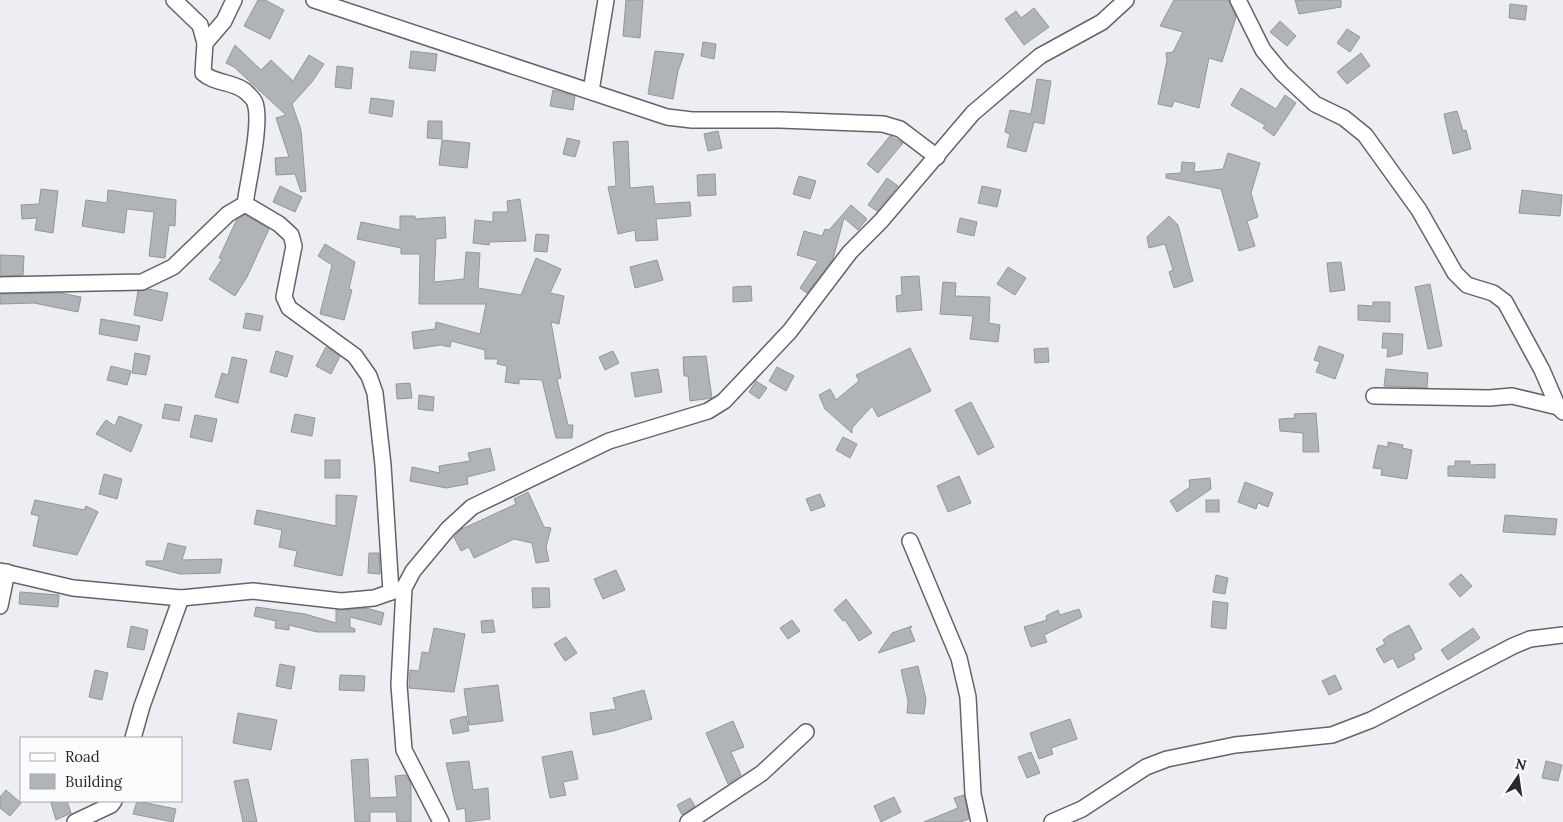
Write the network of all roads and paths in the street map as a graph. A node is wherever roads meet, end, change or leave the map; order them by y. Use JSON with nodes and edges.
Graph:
{"nodes":[{"id":1,"x":174,"y":0,"type":"edge"},
{"id":2,"x":234,"y":0,"type":"edge"},
{"id":3,"x":314,"y":0,"type":"edge"},
{"id":4,"x":606,"y":0,"type":"edge"},
{"id":5,"x":1126,"y":0,"type":"edge"},
{"id":6,"x":1238,"y":0,"type":"edge"},
{"id":7,"x":205,"y":43,"type":"junction"},
{"id":8,"x":590,"y":91,"type":"junction"},
{"id":9,"x":937,"y":157,"type":"junction"},
{"id":10,"x":245,"y":204,"type":"junction"},
{"id":11,"x":0,"y":285,"type":"edge"},
{"id":12,"x":1374,"y":396,"type":"dead end"},
{"id":13,"x":1560,"y":410,"type":"edge"},
{"id":14,"x":910,"y":541,"type":"dead end"},
{"id":15,"x":3,"y":572,"type":"edge"},
{"id":16,"x":397,"y":590,"type":"junction"},
{"id":17,"x":182,"y":598,"type":"junction"},
{"id":18,"x":0,"y":606,"type":"edge"},
{"id":19,"x":1563,"y":635,"type":"edge"},
{"id":20,"x":806,"y":732,"type":"dead end"},
{"id":21,"x":133,"y":737,"type":"edge"},
{"id":22,"x":113,"y":803,"type":"edge"},
{"id":23,"x":75,"y":822,"type":"edge"},
{"id":24,"x":106,"y":822,"type":"edge"},
{"id":25,"x":441,"y":822,"type":"edge"},
{"id":26,"x":688,"y":822,"type":"edge"},
{"id":27,"x":979,"y":822,"type":"edge"},
{"id":28,"x":1052,"y":822,"type":"edge"}],
"edges":[{"from":1,"to":7,"type":"street"},
{"from":2,"to":7,"type":"street"},
{"from":3,"to":8,"type":"street"},
{"from":4,"to":8,"type":"street"},
{"from":5,"to":9,"type":"street"},
{"from":6,"to":13,"type":"street"},
{"from":7,"to":10,"type":"street"},
{"from":8,"to":9,"type":"street"},
{"from":9,"to":16,"type":"street"},
{"from":10,"to":11,"type":"street"},
{"from":10,"to":16,"type":"street"},
{"from":12,"to":13,"type":"street"},
{"from":14,"to":27,"type":"street"},
{"from":15,"to":17,"type":"street"},
{"from":15,"to":18,"type":"street"},
{"from":16,"to":17,"type":"street"},
{"from":16,"to":25,"type":"street"},
{"from":17,"to":21,"type":"street"},
{"from":19,"to":28,"type":"street"},
{"from":20,"to":26,"type":"street"},
{"from":22,"to":23,"type":"street"},
{"from":22,"to":24,"type":"street"}]}
